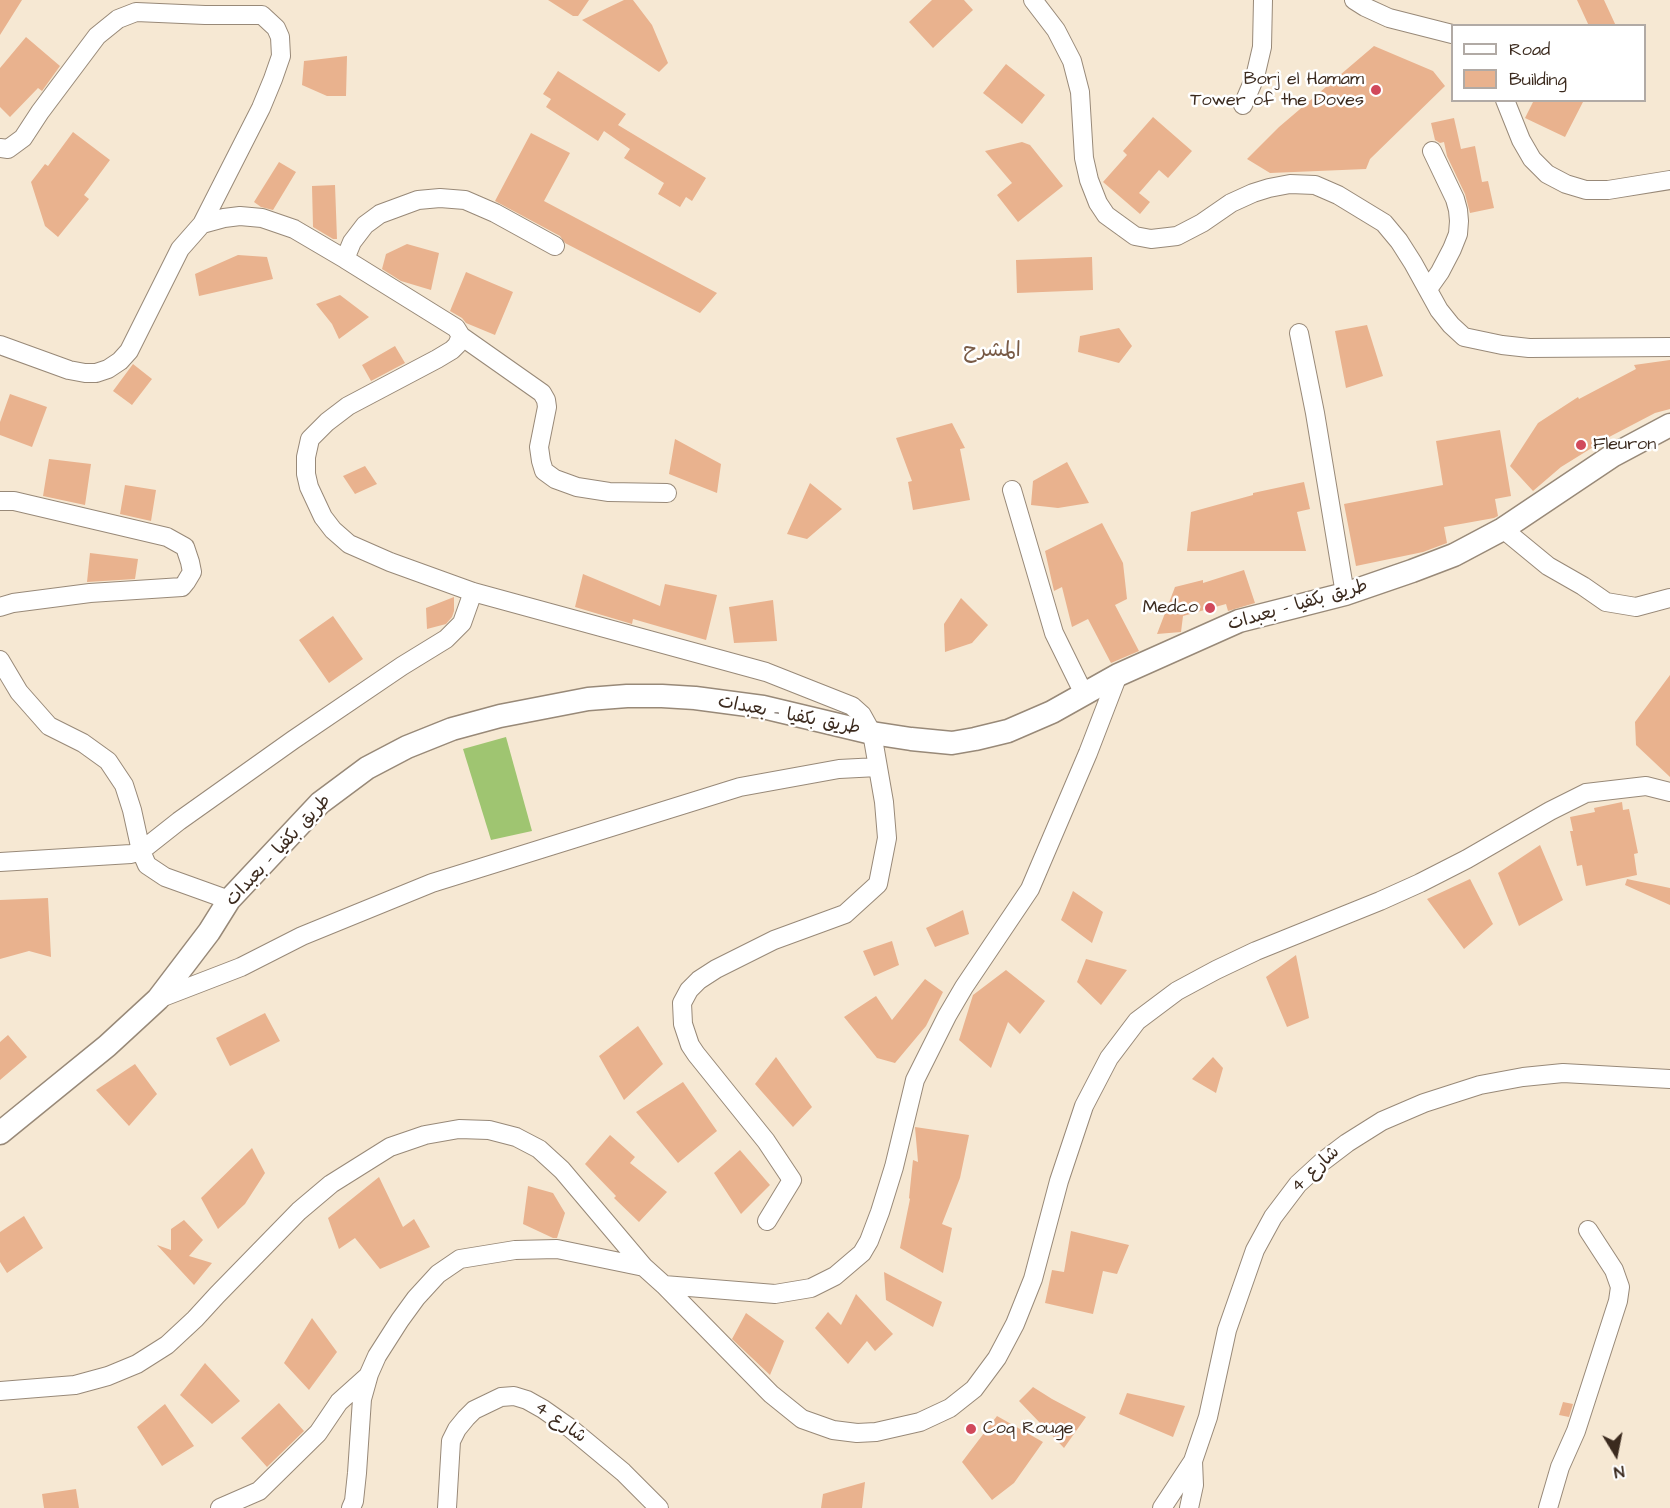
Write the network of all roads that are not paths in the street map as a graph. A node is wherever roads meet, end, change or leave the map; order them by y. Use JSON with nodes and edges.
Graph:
{"nodes":[{"id":1,"x":1033,"y":0,"type":"edge"},
{"id":2,"x":1263,"y":0,"type":"edge"},
{"id":3,"x":1354,"y":0,"type":"edge"},
{"id":4,"x":137,"y":6,"type":"edge"},
{"id":5,"x":1451,"y":34,"type":"edge"},
{"id":6,"x":1506,"y":102,"type":"edge"},
{"id":7,"x":1244,"y":105,"type":"dead end"},
{"id":8,"x":0,"y":148,"type":"edge"},
{"id":9,"x":1432,"y":151,"type":"dead end"},
{"id":10,"x":1670,"y":180,"type":"edge"},
{"id":11,"x":202,"y":224,"type":"junction"},
{"id":12,"x":555,"y":246,"type":"dead end"},
{"id":13,"x":345,"y":259,"type":"junction"},
{"id":14,"x":1428,"y":289,"type":"junction"},
{"id":15,"x":1299,"y":333,"type":"dead end"},
{"id":16,"x":461,"y":336,"type":"junction"},
{"id":17,"x":0,"y":345,"type":"edge"},
{"id":18,"x":1670,"y":346,"type":"edge"},
{"id":19,"x":1670,"y":425,"type":"edge"},
{"id":20,"x":1012,"y":490,"type":"dead end"},
{"id":21,"x":667,"y":493,"type":"dead end"},
{"id":22,"x":0,"y":501,"type":"edge"},
{"id":23,"x":1503,"y":529,"type":"junction"},
{"id":24,"x":473,"y":592,"type":"junction"},
{"id":25,"x":1345,"y":594,"type":"junction"},
{"id":26,"x":1670,"y":598,"type":"edge"},
{"id":27,"x":0,"y":607,"type":"edge"},
{"id":28,"x":0,"y":660,"type":"edge"},
{"id":29,"x":1118,"y":675,"type":"junction"},
{"id":30,"x":1084,"y":694,"type":"junction"},
{"id":31,"x":872,"y":733,"type":"junction"},
{"id":32,"x":878,"y":767,"type":"junction"},
{"id":33,"x":1670,"y":792,"type":"edge"},
{"id":34,"x":141,"y":851,"type":"junction"},
{"id":35,"x":0,"y":862,"type":"edge"},
{"id":36,"x":230,"y":900,"type":"junction"},
{"id":37,"x":158,"y":999,"type":"junction"},
{"id":38,"x":1670,"y":1079,"type":"edge"},
{"id":39,"x":0,"y":1133,"type":"edge"},
{"id":40,"x":767,"y":1221,"type":"dead end"},
{"id":41,"x":1588,"y":1230,"type":"dead end"},
{"id":42,"x":644,"y":1267,"type":"junction"},
{"id":43,"x":664,"y":1285,"type":"junction"},
{"id":44,"x":369,"y":1374,"type":"junction"},
{"id":45,"x":0,"y":1391,"type":"edge"},
{"id":46,"x":1193,"y":1461,"type":"junction"},
{"id":47,"x":220,"y":1508,"type":"edge"},
{"id":48,"x":351,"y":1508,"type":"edge"},
{"id":49,"x":447,"y":1508,"type":"edge"},
{"id":50,"x":659,"y":1508,"type":"edge"},
{"id":51,"x":1162,"y":1508,"type":"edge"},
{"id":52,"x":1189,"y":1508,"type":"edge"},
{"id":53,"x":1548,"y":1508,"type":"edge"}],
"edges":[{"from":1,"to":14,"type":"street"},
{"from":2,"to":7,"type":"street"},
{"from":3,"to":5,"type":"street"},
{"from":4,"to":8,"type":"street"},
{"from":4,"to":11,"type":"street"},
{"from":6,"to":10,"type":"street"},
{"from":9,"to":14,"type":"street"},
{"from":11,"to":13,"type":"street"},
{"from":11,"to":17,"type":"street"},
{"from":12,"to":13,"type":"street"},
{"from":13,"to":16,"type":"street"},
{"from":14,"to":18,"type":"street"},
{"from":15,"to":25,"type":"street"},
{"from":16,"to":21,"type":"street"},
{"from":16,"to":24,"type":"street"},
{"from":19,"to":23,"type":"main road","name":"طريق بكفيا - بعبدات"},
{"from":20,"to":30,"type":"street"},
{"from":22,"to":27,"type":"street"},
{"from":23,"to":25,"type":"main road","name":"طريق بكفيا - بعبدات"},
{"from":23,"to":26,"type":"street"},
{"from":24,"to":31,"type":"street"},
{"from":24,"to":34,"type":"street"},
{"from":25,"to":29,"type":"main road","name":"طريق بكفيا - بعبدات"},
{"from":28,"to":34,"type":"street"},
{"from":29,"to":30,"type":"main road","name":"طريق بكفيا - بعبدات"},
{"from":29,"to":43,"type":"street"},
{"from":30,"to":31,"type":"main road","name":"طريق بكفيا - بعبدات"},
{"from":31,"to":32,"type":"street"},
{"from":31,"to":36,"type":"main road","name":"طريق بكفيا - بعبدات"},
{"from":32,"to":37,"type":"street"},
{"from":32,"to":40,"type":"street"},
{"from":33,"to":43,"type":"street"},
{"from":34,"to":35,"type":"street"},
{"from":34,"to":36,"type":"street"},
{"from":36,"to":37,"type":"main road","name":"طريق بكفيا - بعبدات"},
{"from":37,"to":39,"type":"main road","name":"طريق بكفيا - بعبدات"},
{"from":38,"to":46,"type":"street","name":"شارع 4"},
{"from":41,"to":53,"type":"street"},
{"from":42,"to":43,"type":"street"},
{"from":42,"to":44,"type":"street"},
{"from":42,"to":45,"type":"street"},
{"from":44,"to":47,"type":"street"},
{"from":44,"to":48,"type":"street"},
{"from":46,"to":51,"type":"street","name":"شارع 4"},
{"from":46,"to":52,"type":"street"},
{"from":49,"to":50,"type":"street","name":"شارع 4"}]}
